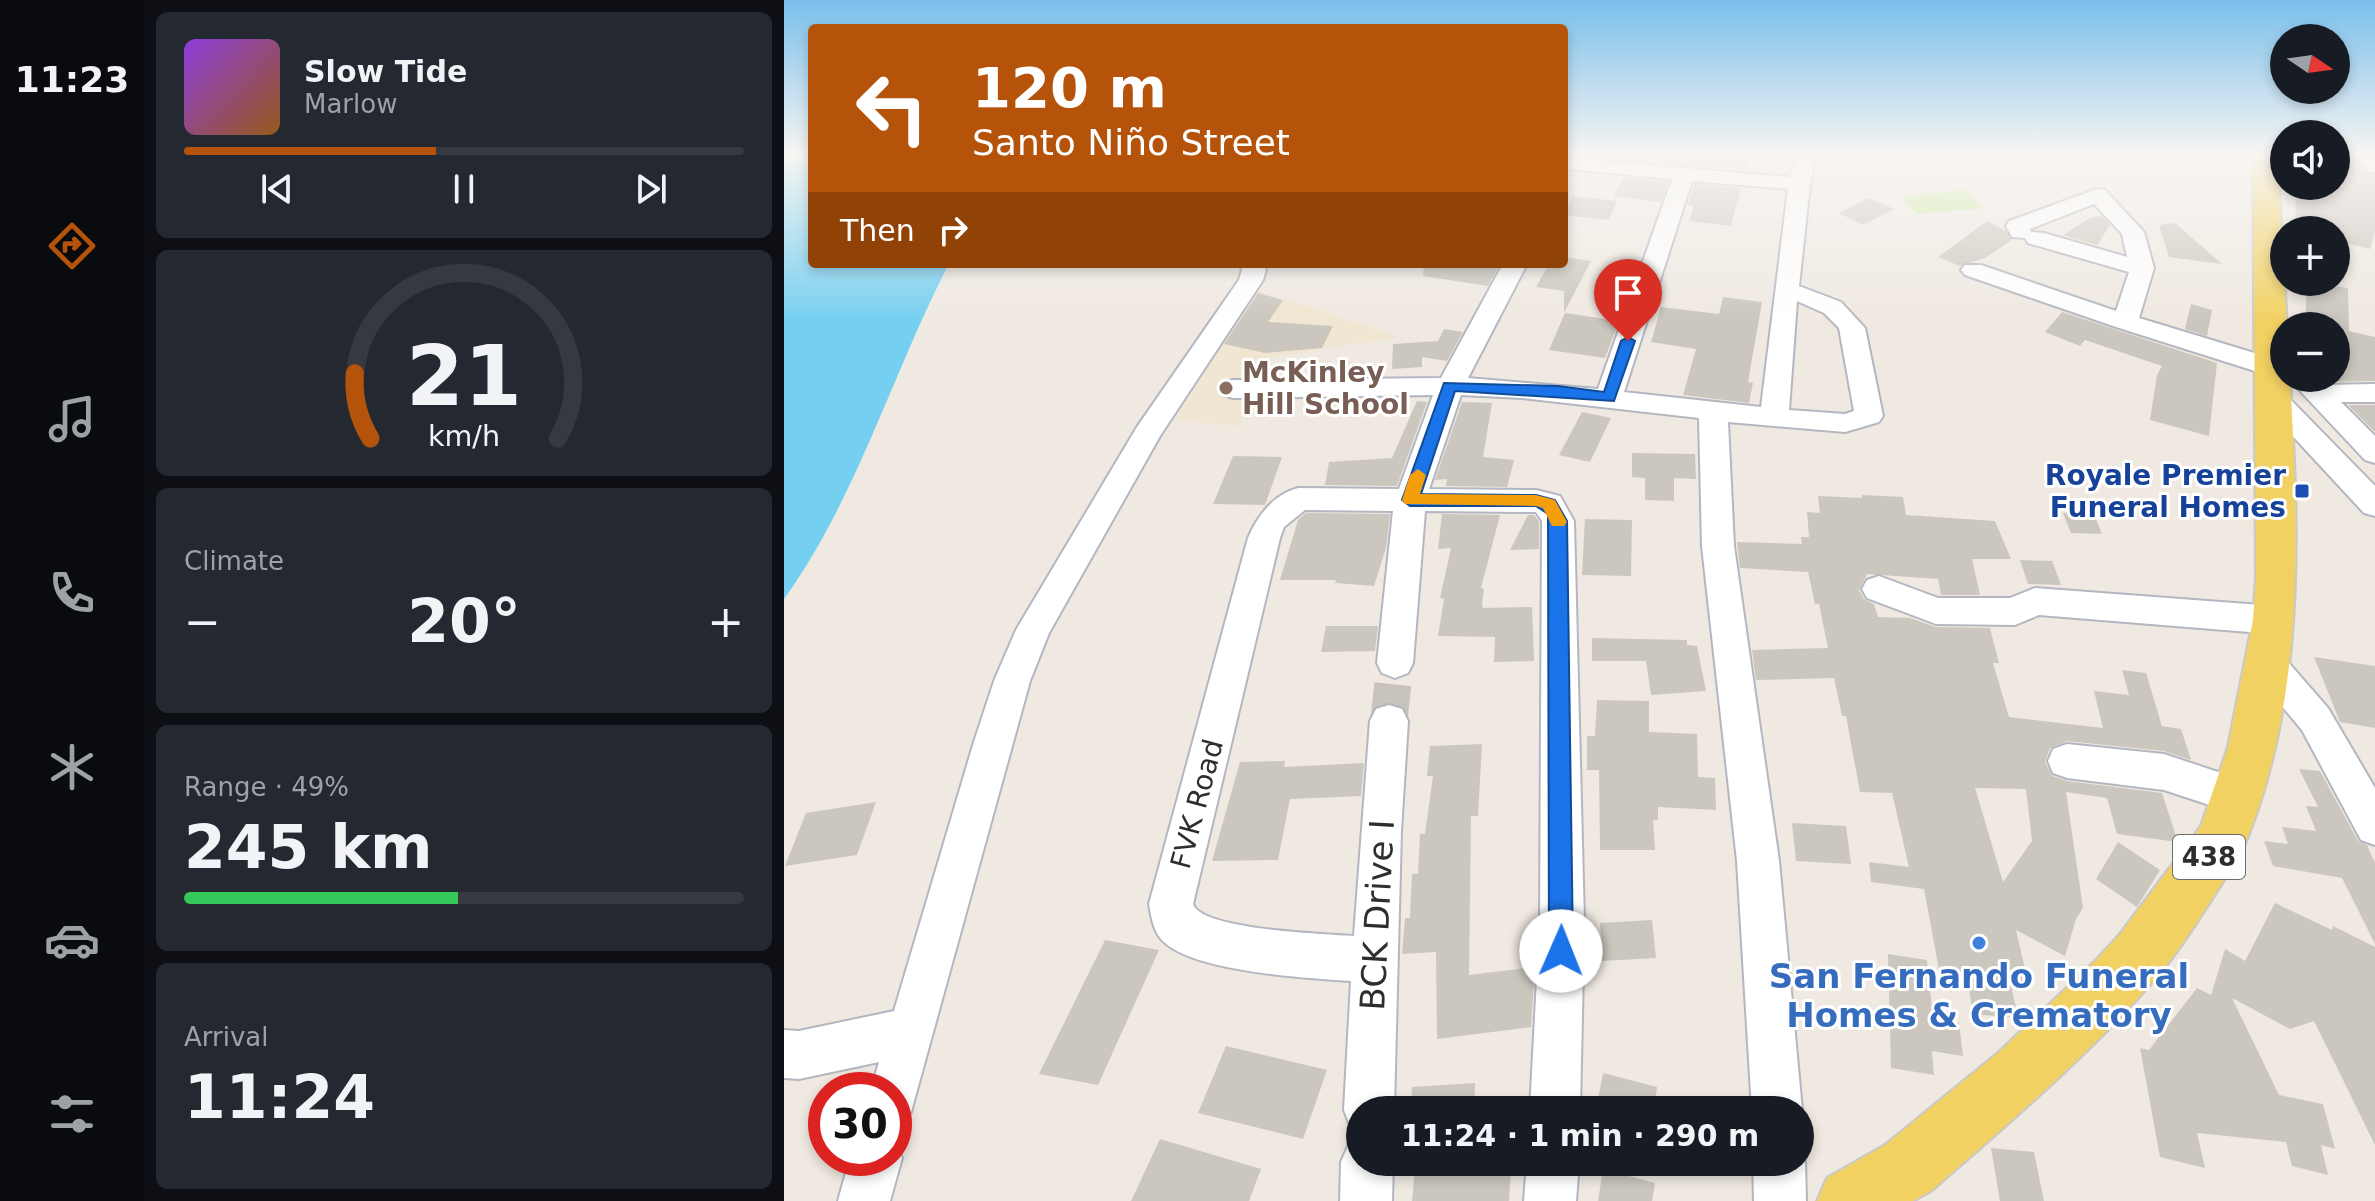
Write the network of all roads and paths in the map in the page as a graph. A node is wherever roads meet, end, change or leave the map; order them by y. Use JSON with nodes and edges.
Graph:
{"nodes":[{"id":1,"x":1672,"y":210,"type":"edge"},
{"id":2,"x":1796,"y":210,"type":"edge"},
{"id":3,"x":2058,"y":210,"type":"edge"},
{"id":4,"x":2112,"y":210,"type":"edge"},
{"id":5,"x":2271,"y":210,"type":"edge"},
{"id":6,"x":1253,"y":268,"type":"edge"},
{"id":7,"x":1513,"y":268,"type":"edge"},
{"id":8,"x":2142,"y":268,"type":"junction"},
{"id":9,"x":1973,"y":270,"type":"dead end"},
{"id":10,"x":1788,"y":290,"type":"junction"},
{"id":11,"x":2282,"y":312,"type":"edge"},
{"id":12,"x":2125,"y":322,"type":"junction"},
{"id":13,"x":2270,"y":375,"type":"edge"},
{"id":14,"x":1450,"y":386,"type":"junction"},
{"id":15,"x":1233,"y":389,"type":"dead end"},
{"id":16,"x":2350,"y":390,"type":"edge"},
{"id":17,"x":2289,"y":392,"type":"edge"},
{"id":18,"x":2297,"y":392,"type":"edge"},
{"id":19,"x":2302,"y":392,"type":"edge"},
{"id":20,"x":2375,"y":393,"type":"edge"},
{"id":21,"x":1609,"y":397,"type":"junction"},
{"id":22,"x":1713,"y":413,"type":"junction"},
{"id":23,"x":1774,"y":418,"type":"junction"},
{"id":24,"x":2375,"y":453,"type":"edge"},
{"id":25,"x":1410,"y":500,"type":"junction"},
{"id":26,"x":2375,"y":505,"type":"edge"},
{"id":27,"x":1879,"y":589,"type":"dead end"},
{"id":28,"x":2271,"y":642,"type":"junction"},
{"id":29,"x":1395,"y":663,"type":"tunnel mouth"},
{"id":30,"x":1389,"y":721,"type":"tunnel mouth"},
{"id":31,"x":2067,"y":761,"type":"dead end"},
{"id":32,"x":2237,"y":796,"type":"junction"},
{"id":33,"x":2375,"y":826,"type":"edge"},
{"id":34,"x":1374,"y":960,"type":"junction"},
{"id":35,"x":912,"y":1031,"type":"junction"},
{"id":36,"x":784,"y":1054,"type":"edge"},
{"id":37,"x":900,"y":1072,"type":"edge"},
{"id":38,"x":1369,"y":1096,"type":"edge"},
{"id":39,"x":1556,"y":1096,"type":"edge"},
{"id":40,"x":1776,"y":1096,"type":"edge"},
{"id":41,"x":871,"y":1176,"type":"edge"},
{"id":42,"x":1367,"y":1176,"type":"edge"},
{"id":43,"x":1552,"y":1176,"type":"edge"},
{"id":44,"x":1779,"y":1176,"type":"edge"},
{"id":45,"x":1910,"y":1185,"type":"edge"},
{"id":46,"x":864,"y":1201,"type":"edge"},
{"id":47,"x":1366,"y":1201,"type":"edge"},
{"id":48,"x":1550,"y":1201,"type":"edge"},
{"id":49,"x":1780,"y":1201,"type":"edge"},
{"id":50,"x":1850,"y":1201,"type":"edge"}],
"edges":[{"from":1,"to":21,"type":"street"},
{"from":2,"to":10,"type":"street"},
{"from":3,"to":8,"type":"street"},
{"from":4,"to":8,"type":"street"},
{"from":5,"to":11,"type":"main road","number":"438"},
{"from":6,"to":35,"type":"street"},
{"from":7,"to":14,"type":"street"},
{"from":8,"to":12,"type":"street"},
{"from":9,"to":12,"type":"street"},
{"from":10,"to":23,"type":"street"},
{"from":10,"to":23,"type":"street"},
{"from":12,"to":13,"type":"street"},
{"from":14,"to":15,"type":"street"},
{"from":14,"to":21,"type":"street"},
{"from":14,"to":25,"type":"street"},
{"from":16,"to":20,"type":"street"},
{"from":17,"to":28,"type":"main road","number":"438"},
{"from":18,"to":26,"type":"street"},
{"from":19,"to":24,"type":"street"},
{"from":21,"to":22,"type":"street"},
{"from":22,"to":23,"type":"street"},
{"from":22,"to":40,"type":"street"},
{"from":25,"to":29,"type":"street"},
{"from":25,"to":34,"type":"street","name":"FVK Road"},
{"from":25,"to":39,"type":"street"},
{"from":27,"to":28,"type":"street"},
{"from":28,"to":32,"type":"main road","number":"438"},
{"from":28,"to":33,"type":"street"},
{"from":30,"to":34,"type":"street","name":"BCK Drive I"},
{"from":31,"to":32,"type":"street"},
{"from":32,"to":45,"type":"main road","number":"438"},
{"from":34,"to":38,"type":"street","name":"BCK Drive I"},
{"from":35,"to":36,"type":"street"},
{"from":35,"to":37,"type":"street"},
{"from":41,"to":46,"type":"street"},
{"from":42,"to":47,"type":"street"},
{"from":43,"to":48,"type":"street"},
{"from":44,"to":49,"type":"street"},
{"from":45,"to":50,"type":"main road","number":"438"}]}
